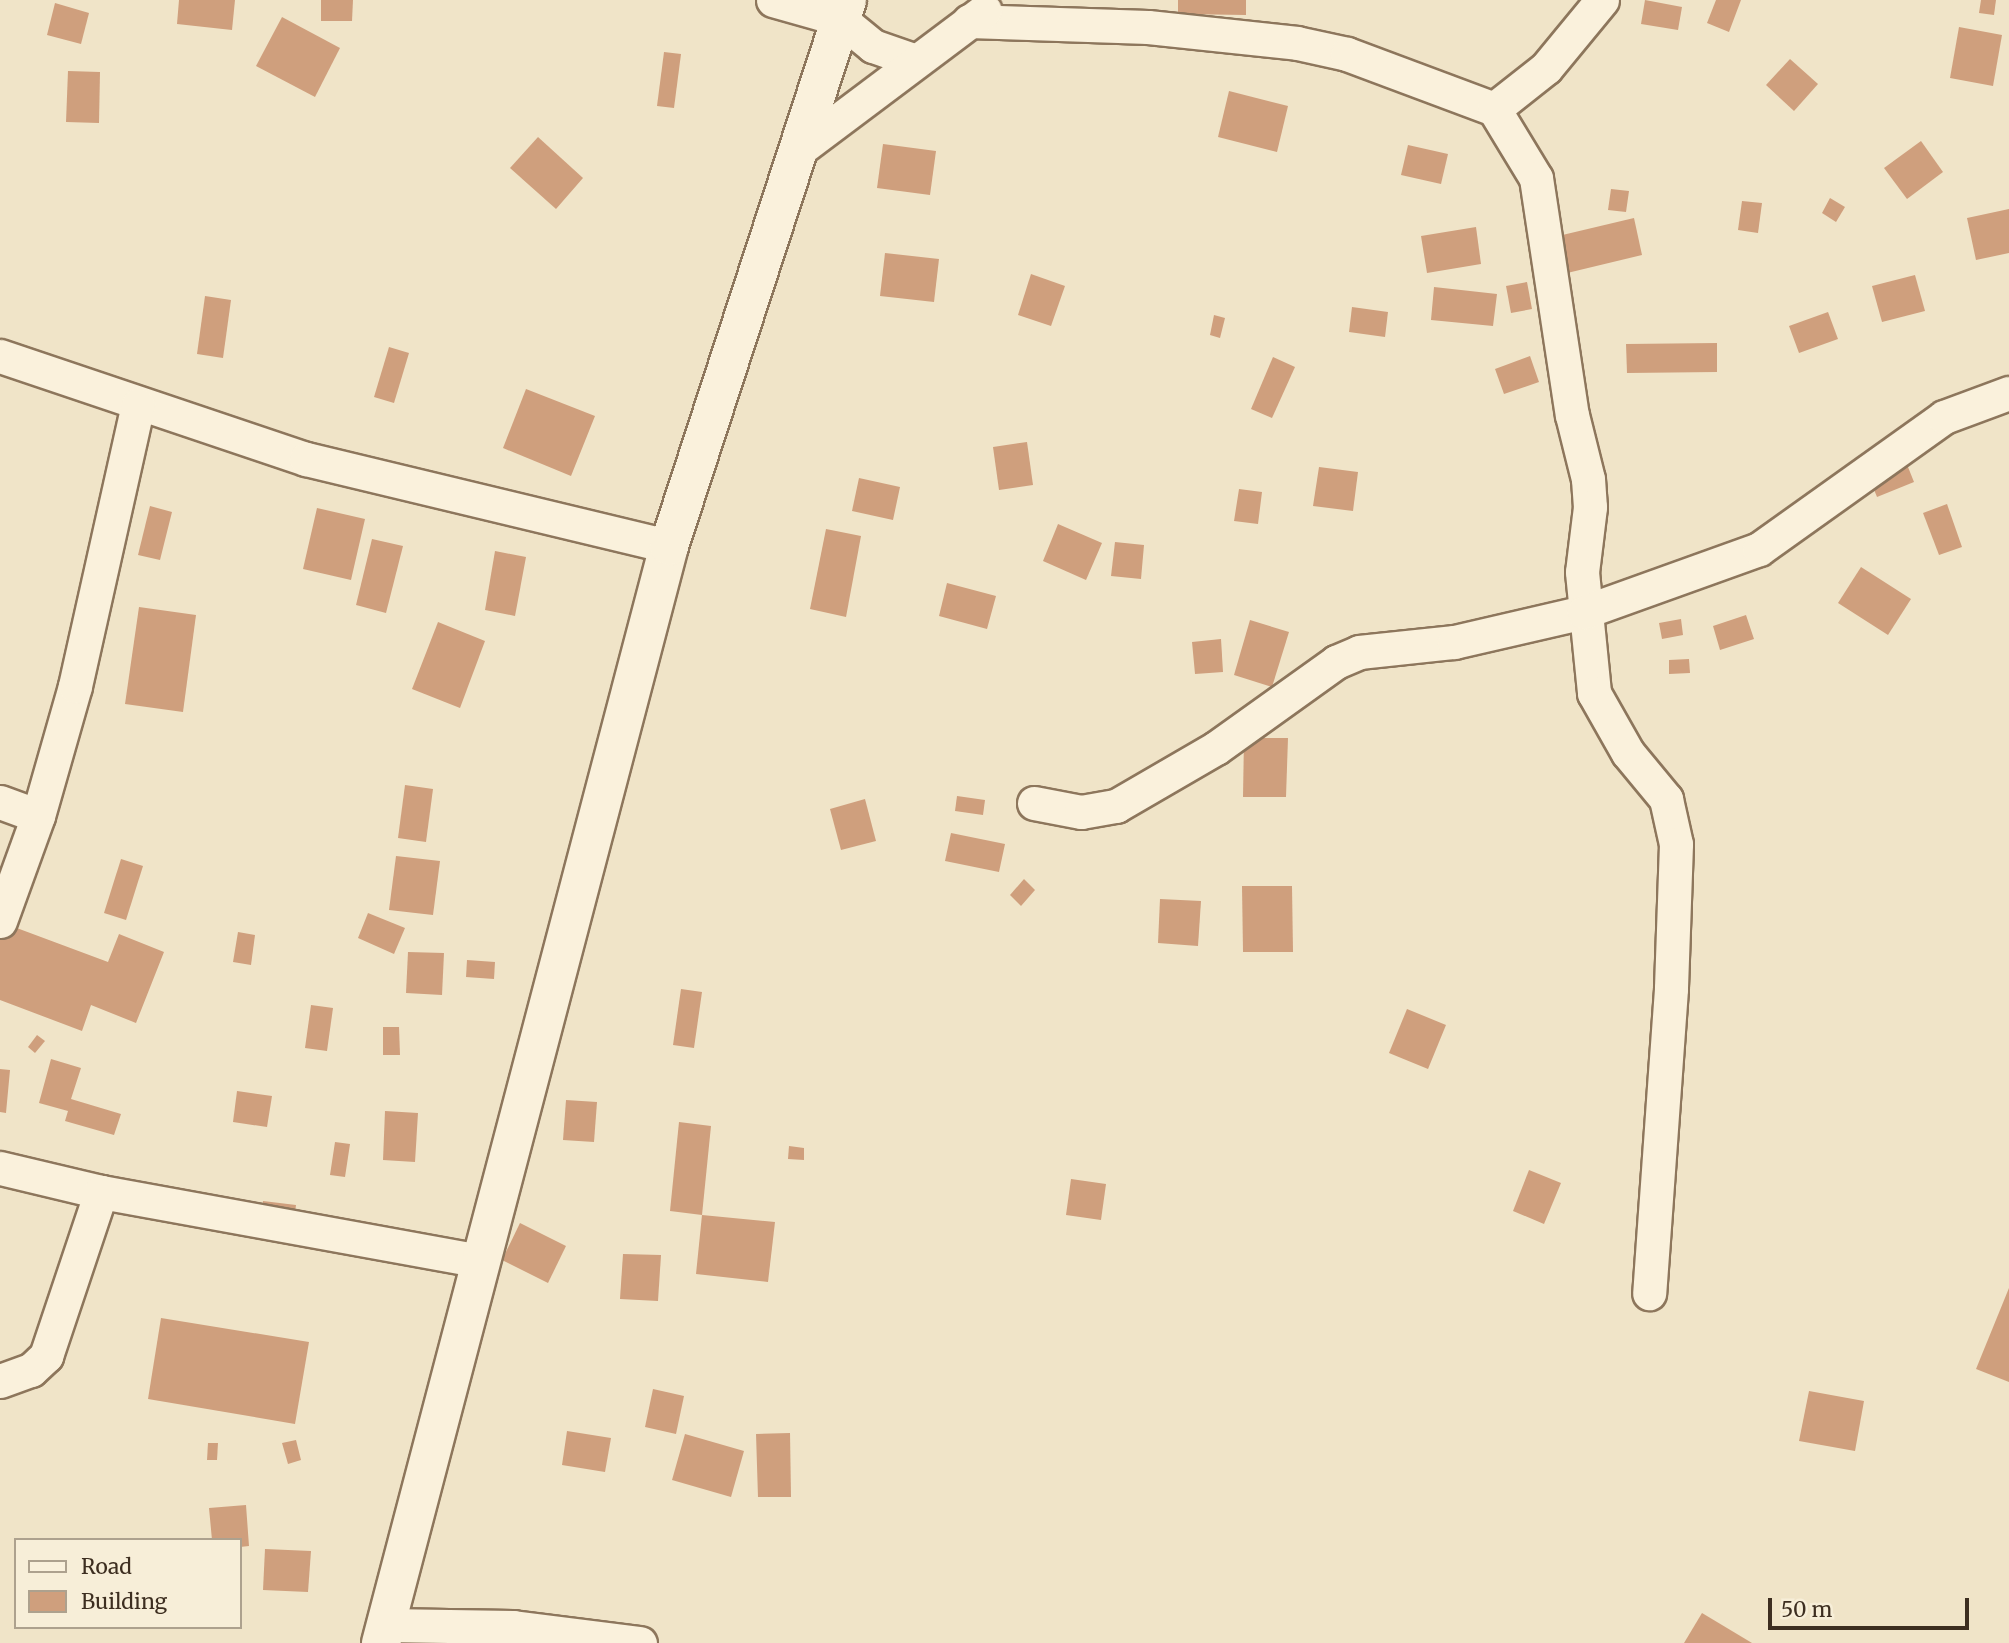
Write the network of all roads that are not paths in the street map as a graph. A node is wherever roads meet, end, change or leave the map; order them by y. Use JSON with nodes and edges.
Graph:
{"nodes":[{"id":1,"x":773,"y":0,"type":"edge"},
{"id":2,"x":998,"y":0,"type":"edge"},
{"id":3,"x":1602,"y":0,"type":"edge"},
{"id":4,"x":844,"y":9,"type":"edge"},
{"id":5,"x":969,"y":21,"type":"junction"},
{"id":6,"x":914,"y":60,"type":"junction"},
{"id":7,"x":1494,"y":108,"type":"junction"},
{"id":8,"x":800,"y":149,"type":"junction"},
{"id":9,"x":0,"y":356,"type":"edge"},
{"id":10,"x":2009,"y":393,"type":"edge"},
{"id":11,"x":138,"y":405,"type":"junction"},
{"id":12,"x":669,"y":546,"type":"junction"},
{"id":13,"x":1584,"y":612,"type":"junction"},
{"id":14,"x":0,"y":802,"type":"edge"},
{"id":15,"x":1034,"y":803,"type":"dead end"},
{"id":16,"x":37,"y":816,"type":"junction"},
{"id":17,"x":0,"y":921,"type":"edge"},
{"id":18,"x":0,"y":1168,"type":"edge"},
{"id":19,"x":101,"y":1192,"type":"junction"},
{"id":20,"x":479,"y":1261,"type":"junction"},
{"id":21,"x":1649,"y":1293,"type":"dead end"},
{"id":22,"x":0,"y":1381,"type":"edge"},
{"id":23,"x":383,"y":1634,"type":"edge"},
{"id":24,"x":640,"y":1643,"type":"edge"}],
"edges":[{"from":1,"to":4,"type":"street"},
{"from":2,"to":5,"type":"street"},
{"from":3,"to":7,"type":"street"},
{"from":4,"to":6,"type":"street"},
{"from":4,"to":8,"type":"street"},
{"from":5,"to":6,"type":"street"},
{"from":5,"to":7,"type":"street"},
{"from":6,"to":8,"type":"street"},
{"from":7,"to":13,"type":"street"},
{"from":8,"to":12,"type":"street"},
{"from":9,"to":11,"type":"street"},
{"from":10,"to":13,"type":"street"},
{"from":11,"to":12,"type":"street"},
{"from":11,"to":16,"type":"street"},
{"from":12,"to":20,"type":"street"},
{"from":13,"to":15,"type":"street"},
{"from":13,"to":21,"type":"street"},
{"from":14,"to":16,"type":"street"},
{"from":16,"to":17,"type":"street"},
{"from":18,"to":19,"type":"street"},
{"from":19,"to":20,"type":"street"},
{"from":19,"to":22,"type":"street"},
{"from":20,"to":23,"type":"street"},
{"from":23,"to":24,"type":"street"}]}
